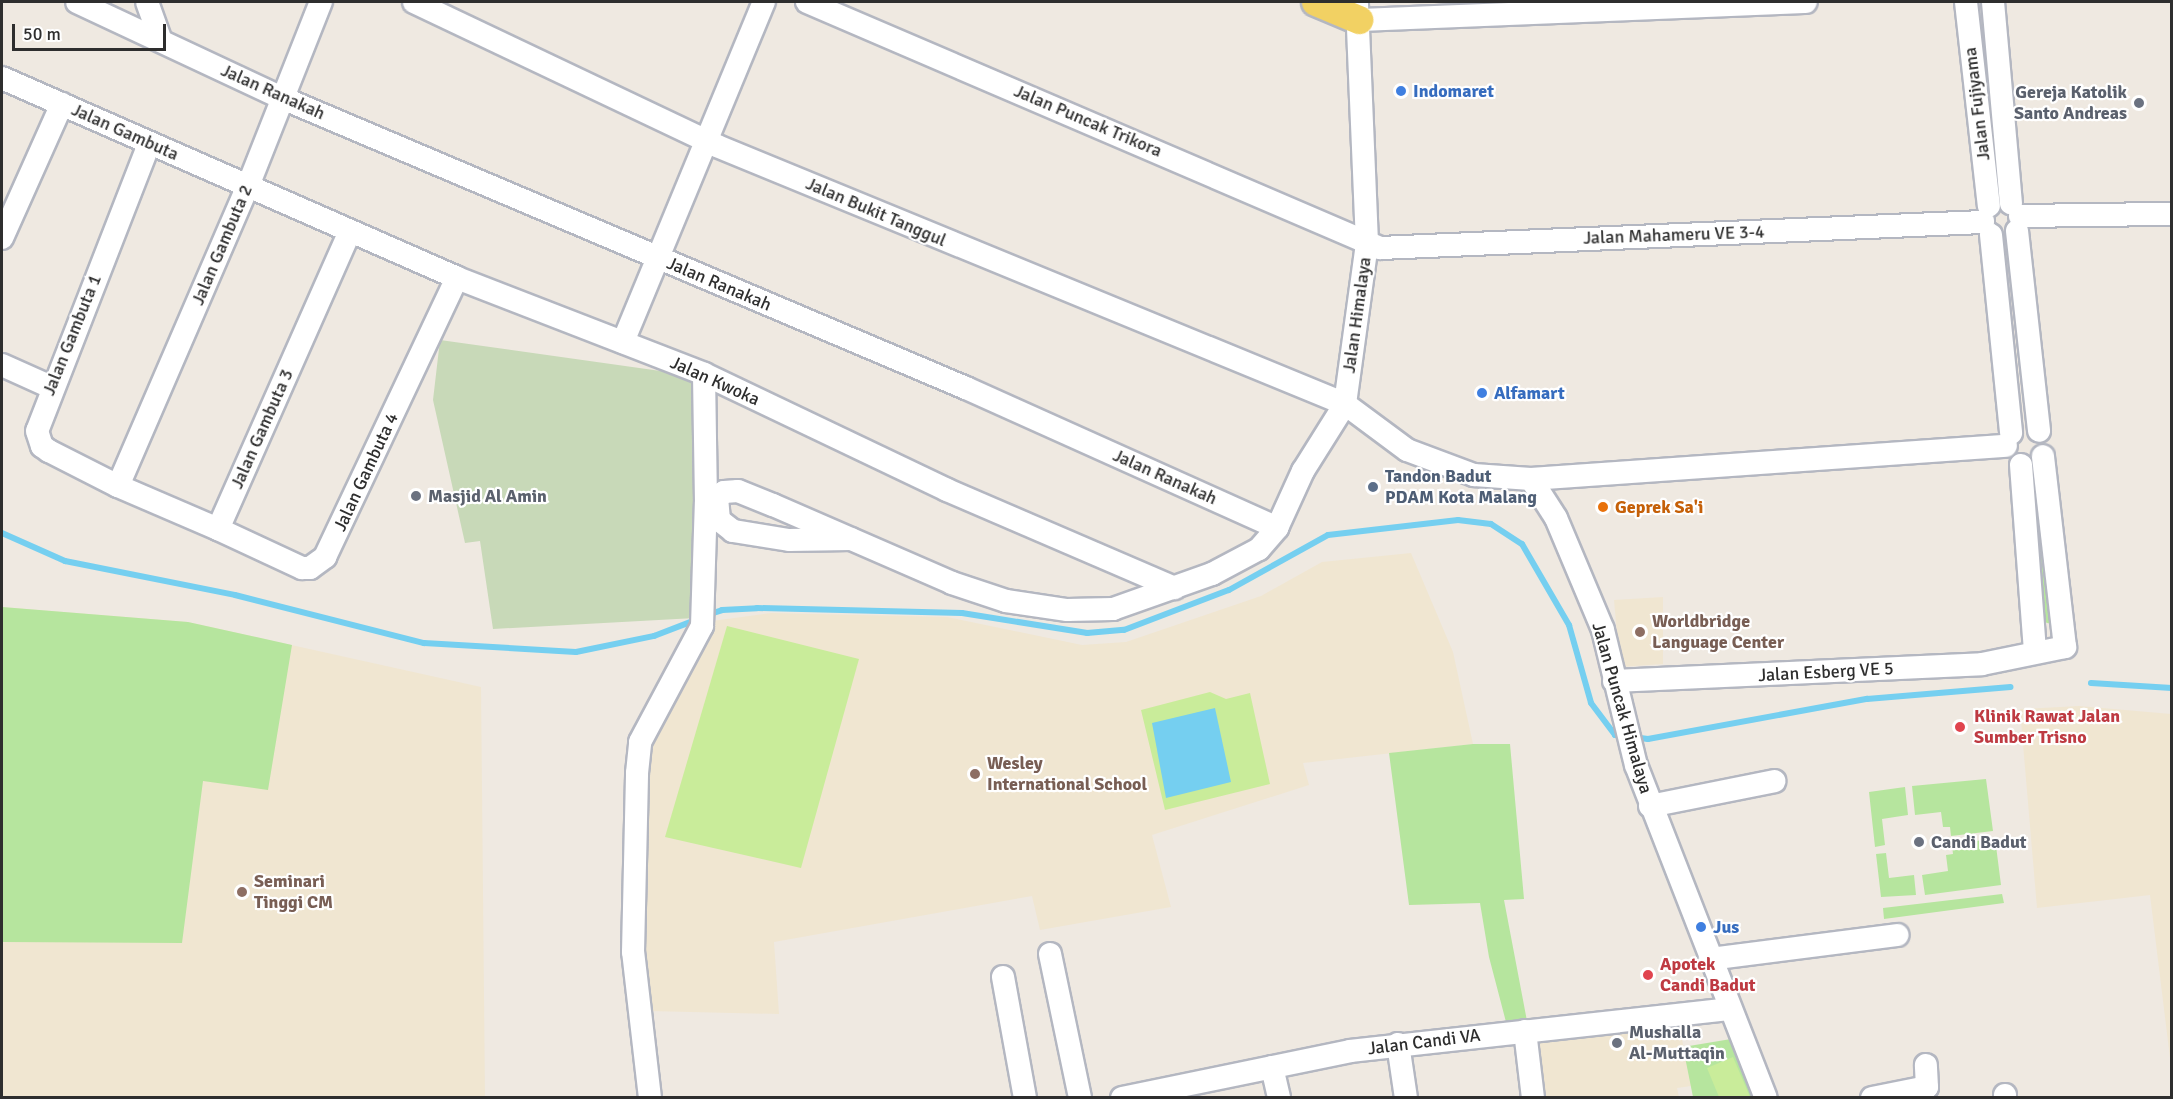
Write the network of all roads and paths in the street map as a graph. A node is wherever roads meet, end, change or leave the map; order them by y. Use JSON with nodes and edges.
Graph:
{"nodes":[{"id":1,"x":77,"y":2,"type":"edge"},
{"id":2,"x":147,"y":2,"type":"edge"},
{"id":3,"x":321,"y":2,"type":"edge"},
{"id":4,"x":414,"y":2,"type":"edge"},
{"id":5,"x":764,"y":2,"type":"edge"},
{"id":6,"x":807,"y":2,"type":"edge"},
{"id":7,"x":1316,"y":2,"type":"edge"},
{"id":8,"x":1806,"y":2,"type":"edge"},
{"id":9,"x":1966,"y":2,"type":"edge"},
{"id":10,"x":1993,"y":2,"type":"edge"},
{"id":11,"x":1358,"y":11,"type":"edge"},
{"id":12,"x":161,"y":41,"type":"junction"},
{"id":13,"x":2,"y":78,"type":"edge"},
{"id":14,"x":280,"y":97,"type":"junction"},
{"id":15,"x":62,"y":104,"type":"junction"},
{"id":16,"x":705,"y":140,"type":"junction"},
{"id":17,"x":149,"y":144,"type":"junction"},
{"id":18,"x":248,"y":186,"type":"junction"},
{"id":19,"x":2172,"y":214,"type":"edge"},
{"id":20,"x":2016,"y":217,"type":"junction"},
{"id":21,"x":1988,"y":221,"type":"junction"},
{"id":22,"x":350,"y":231,"type":"junction"},
{"id":23,"x":2,"y":238,"type":"edge"},
{"id":24,"x":1367,"y":243,"type":"junction"},
{"id":25,"x":657,"y":257,"type":"junction"},
{"id":26,"x":457,"y":278,"type":"junction"},
{"id":27,"x":623,"y":342,"type":"junction"},
{"id":28,"x":2,"y":365,"type":"edge"},
{"id":29,"x":704,"y":374,"type":"junction"},
{"id":30,"x":51,"y":387,"type":"junction"},
{"id":31,"x":1345,"y":404,"type":"junction"},
{"id":32,"x":2038,"y":431,"type":"junction"},
{"id":33,"x":2008,"y":440,"type":"junction"},
{"id":34,"x":2043,"y":456,"type":"junction"},
{"id":35,"x":2021,"y":465,"type":"junction"},
{"id":36,"x":1531,"y":479,"type":"junction"},
{"id":37,"x":118,"y":486,"type":"junction"},
{"id":38,"x":1277,"y":528,"type":"junction"},
{"id":39,"x":218,"y":529,"type":"junction"},
{"id":40,"x":851,"y":539,"type":"junction"},
{"id":41,"x":1175,"y":588,"type":"junction"},
{"id":42,"x":2035,"y":651,"type":"junction"},
{"id":43,"x":1614,"y":681,"type":"junction"},
{"id":44,"x":1775,"y":781,"type":"dead end"},
{"id":45,"x":1650,"y":806,"type":"junction"},
{"id":46,"x":1898,"y":935,"type":"dead end"},
{"id":47,"x":1050,"y":954,"type":"dead end"},
{"id":48,"x":1710,"y":959,"type":"junction"},
{"id":49,"x":1003,"y":977,"type":"dead end"},
{"id":50,"x":1729,"y":1009,"type":"junction"},
{"id":51,"x":1525,"y":1031,"type":"junction"},
{"id":52,"x":1398,"y":1044,"type":"junction"},
{"id":53,"x":1926,"y":1065,"type":"dead end"},
{"id":54,"x":1272,"y":1067,"type":"junction"},
{"id":55,"x":1222,"y":1088,"type":"edge"},
{"id":56,"x":650,"y":1098,"type":"edge"},
{"id":57,"x":1025,"y":1098,"type":"edge"},
{"id":58,"x":1080,"y":1098,"type":"edge"},
{"id":59,"x":1122,"y":1098,"type":"edge"},
{"id":60,"x":1279,"y":1098,"type":"edge"},
{"id":61,"x":1406,"y":1098,"type":"edge"},
{"id":62,"x":1533,"y":1098,"type":"edge"},
{"id":63,"x":1767,"y":1098,"type":"edge"},
{"id":64,"x":1872,"y":1098,"type":"edge"}],
"edges":[{"from":1,"to":12,"type":"street","name":"Jalan Ranakah"},
{"from":2,"to":12,"type":"street"},
{"from":3,"to":14,"type":"street","name":"Jalan Gambuta 2"},
{"from":4,"to":16,"type":"street","name":"Jalan Bukit Tanggul"},
{"from":5,"to":16,"type":"street"},
{"from":6,"to":24,"type":"street","name":"Jalan Puncak Trikora"},
{"from":7,"to":11,"type":"main road"},
{"from":8,"to":11,"type":"street"},
{"from":9,"to":21,"type":"street","name":"Jalan Fujiyama"},
{"from":10,"to":20,"type":"street","name":"Jalan Fujiyama"},
{"from":11,"to":24,"type":"street","name":"Jalan Himalaya"},
{"from":12,"to":14,"type":"street","name":"Jalan Ranakah"},
{"from":13,"to":15,"type":"street","name":"Jalan Gambuta"},
{"from":14,"to":18,"type":"street","name":"Jalan Gambuta 2"},
{"from":14,"to":25,"type":"street","name":"Jalan Ranakah"},
{"from":15,"to":17,"type":"street","name":"Jalan Gambuta"},
{"from":15,"to":23,"type":"street"},
{"from":16,"to":25,"type":"street"},
{"from":16,"to":31,"type":"street","name":"Jalan Bukit Tanggul"},
{"from":17,"to":18,"type":"street","name":"Jalan Gambuta"},
{"from":17,"to":30,"type":"street","name":"Jalan Gambuta 1"},
{"from":18,"to":22,"type":"street","name":"Jalan Kwoka"},
{"from":18,"to":37,"type":"street","name":"Jalan Gambuta 2"},
{"from":19,"to":20,"type":"street"},
{"from":20,"to":21,"type":"street"},
{"from":20,"to":21,"type":"street"},
{"from":20,"to":32,"type":"street","name":"Jalan Fujiyama"},
{"from":21,"to":24,"type":"street","name":"Jalan Mahameru VE 3-4"},
{"from":21,"to":33,"type":"street","name":"Jalan Fujiyama"},
{"from":22,"to":26,"type":"street","name":"Jalan Kwoka"},
{"from":22,"to":39,"type":"street","name":"Jalan Gambuta 3"},
{"from":24,"to":31,"type":"street","name":"Jalan Himalaya"},
{"from":25,"to":27,"type":"street"},
{"from":25,"to":38,"type":"street","name":"Jalan Ranakah"},
{"from":26,"to":27,"type":"street","name":"Jalan Kwoka"},
{"from":26,"to":39,"type":"street","name":"Jalan Gambuta 4"},
{"from":27,"to":29,"type":"street","name":"Jalan Kwoka"},
{"from":28,"to":30,"type":"street"},
{"from":29,"to":41,"type":"street","name":"Jalan Kwoka"},
{"from":29,"to":56,"type":"street"},
{"from":30,"to":37,"type":"street","name":"Jalan Gambuta 1"},
{"from":31,"to":36,"type":"street"},
{"from":31,"to":38,"type":"street"},
{"from":32,"to":33,"type":"street"},
{"from":32,"to":34,"type":"street"},
{"from":33,"to":35,"type":"street"},
{"from":33,"to":36,"type":"street"},
{"from":34,"to":35,"type":"street"},
{"from":34,"to":42,"type":"street","name":"Jalan Esberg VE 5"},
{"from":35,"to":42,"type":"street"},
{"from":36,"to":43,"type":"street","name":"Jalan Puncak Himalaya"},
{"from":37,"to":39,"type":"street"},
{"from":38,"to":41,"type":"street"},
{"from":40,"to":40,"type":"street"},
{"from":40,"to":41,"type":"street"},
{"from":42,"to":43,"type":"street","name":"Jalan Esberg VE 5"},
{"from":43,"to":45,"type":"street","name":"Jalan Puncak Himalaya"},
{"from":44,"to":45,"type":"street"},
{"from":45,"to":48,"type":"street","name":"Jalan Puncak Himalaya"},
{"from":46,"to":48,"type":"street"},
{"from":47,"to":58,"type":"street"},
{"from":48,"to":50,"type":"street","name":"Jalan Puncak Himalaya"},
{"from":49,"to":57,"type":"street"},
{"from":50,"to":51,"type":"street","name":"Jalan Candi VA"},
{"from":50,"to":63,"type":"street","name":"Jalan Puncak Himalaya"},
{"from":51,"to":52,"type":"street","name":"Jalan Candi VA"},
{"from":51,"to":62,"type":"street"},
{"from":52,"to":54,"type":"street","name":"Jalan Candi VA"},
{"from":52,"to":61,"type":"street"},
{"from":53,"to":64,"type":"street"},
{"from":54,"to":55,"type":"street","name":"Jalan Candi VA"},
{"from":54,"to":60,"type":"street"},
{"from":55,"to":59,"type":"street","name":"Jalan Candi VA"}]}
